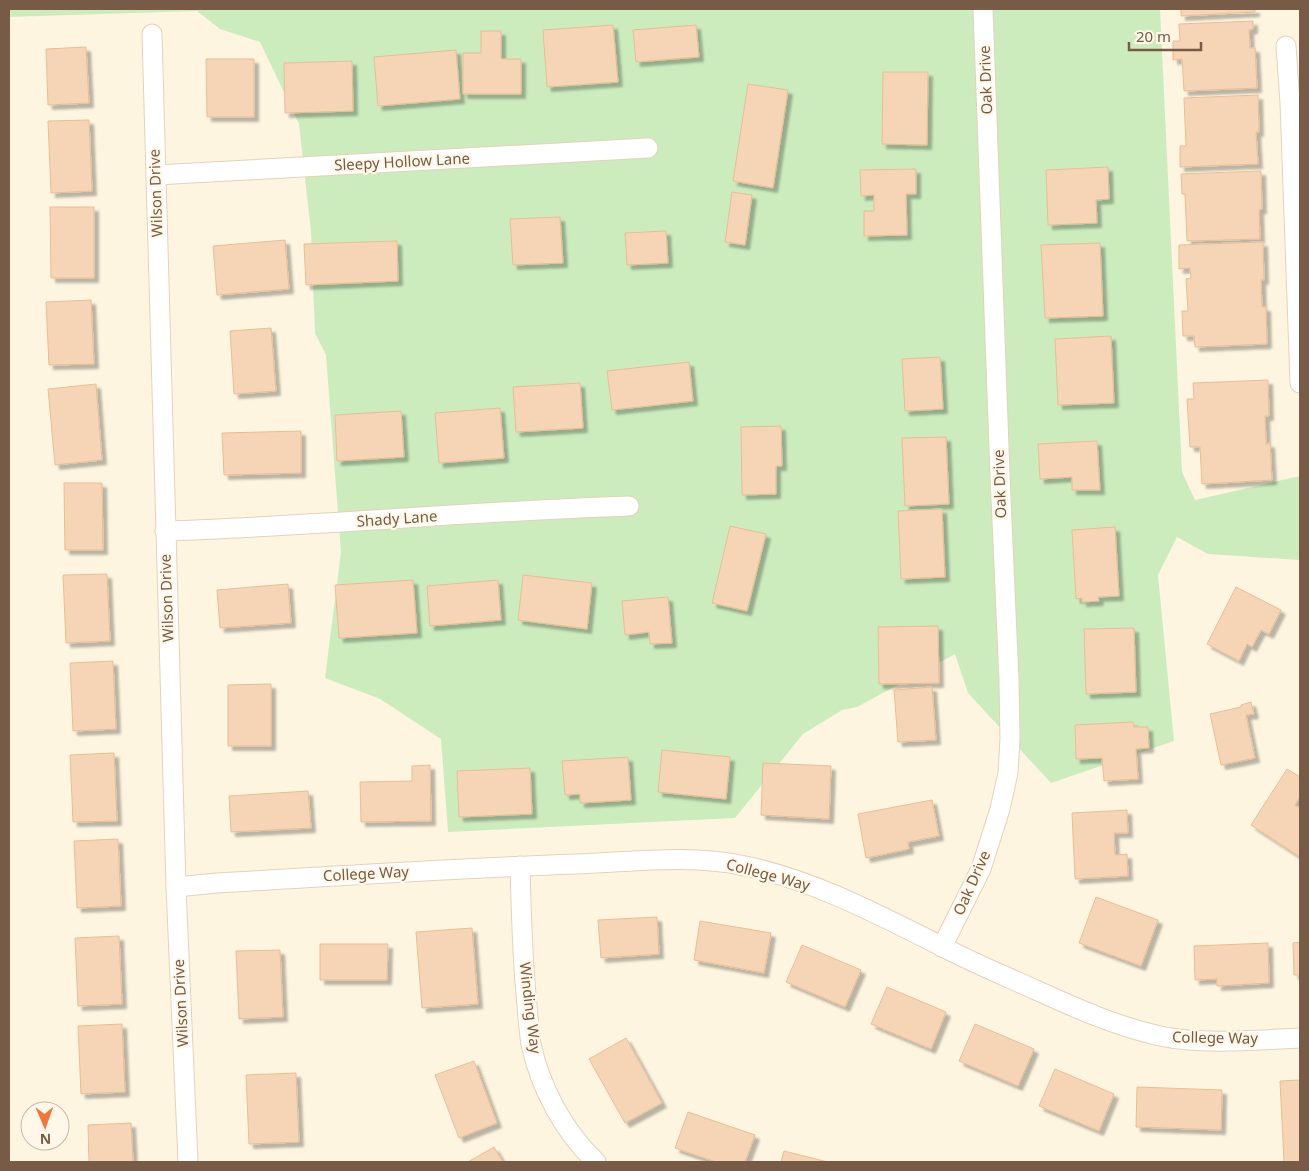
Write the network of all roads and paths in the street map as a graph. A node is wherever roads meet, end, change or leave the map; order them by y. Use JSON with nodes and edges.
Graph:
{"nodes":[{"id":1,"x":982,"y":9,"type":"edge"},
{"id":2,"x":152,"y":34,"type":"dead end"},
{"id":3,"x":1286,"y":46,"type":"dead end"},
{"id":4,"x":1295,"y":104,"type":"edge"},
{"id":5,"x":648,"y":148,"type":"dead end"},
{"id":6,"x":156,"y":175,"type":"junction"},
{"id":7,"x":1300,"y":383,"type":"edge"},
{"id":8,"x":629,"y":506,"type":"dead end"},
{"id":9,"x":165,"y":531,"type":"junction"},
{"id":10,"x":520,"y":866,"type":"junction"},
{"id":11,"x":176,"y":886,"type":"junction"},
{"id":12,"x":942,"y":947,"type":"junction"},
{"id":13,"x":1300,"y":1038,"type":"edge"},
{"id":14,"x":188,"y":1162,"type":"edge"},
{"id":15,"x":596,"y":1162,"type":"edge"}],
"edges":[{"from":1,"to":12,"type":"street","name":"Oak Drive"},
{"from":2,"to":6,"type":"street","name":"Wilson Drive"},
{"from":3,"to":4,"type":"street"},
{"from":4,"to":7,"type":"street"},
{"from":5,"to":6,"type":"street","name":"Sleepy Hollow Lane"},
{"from":6,"to":9,"type":"street","name":"Wilson Drive"},
{"from":8,"to":9,"type":"street","name":"Shady Lane"},
{"from":9,"to":11,"type":"street","name":"Wilson Drive"},
{"from":10,"to":11,"type":"street","name":"College Way"},
{"from":10,"to":12,"type":"street","name":"College Way"},
{"from":10,"to":15,"type":"street","name":"Winding Way"},
{"from":11,"to":14,"type":"street","name":"Wilson Drive"},
{"from":12,"to":13,"type":"street","name":"College Way"}]}
